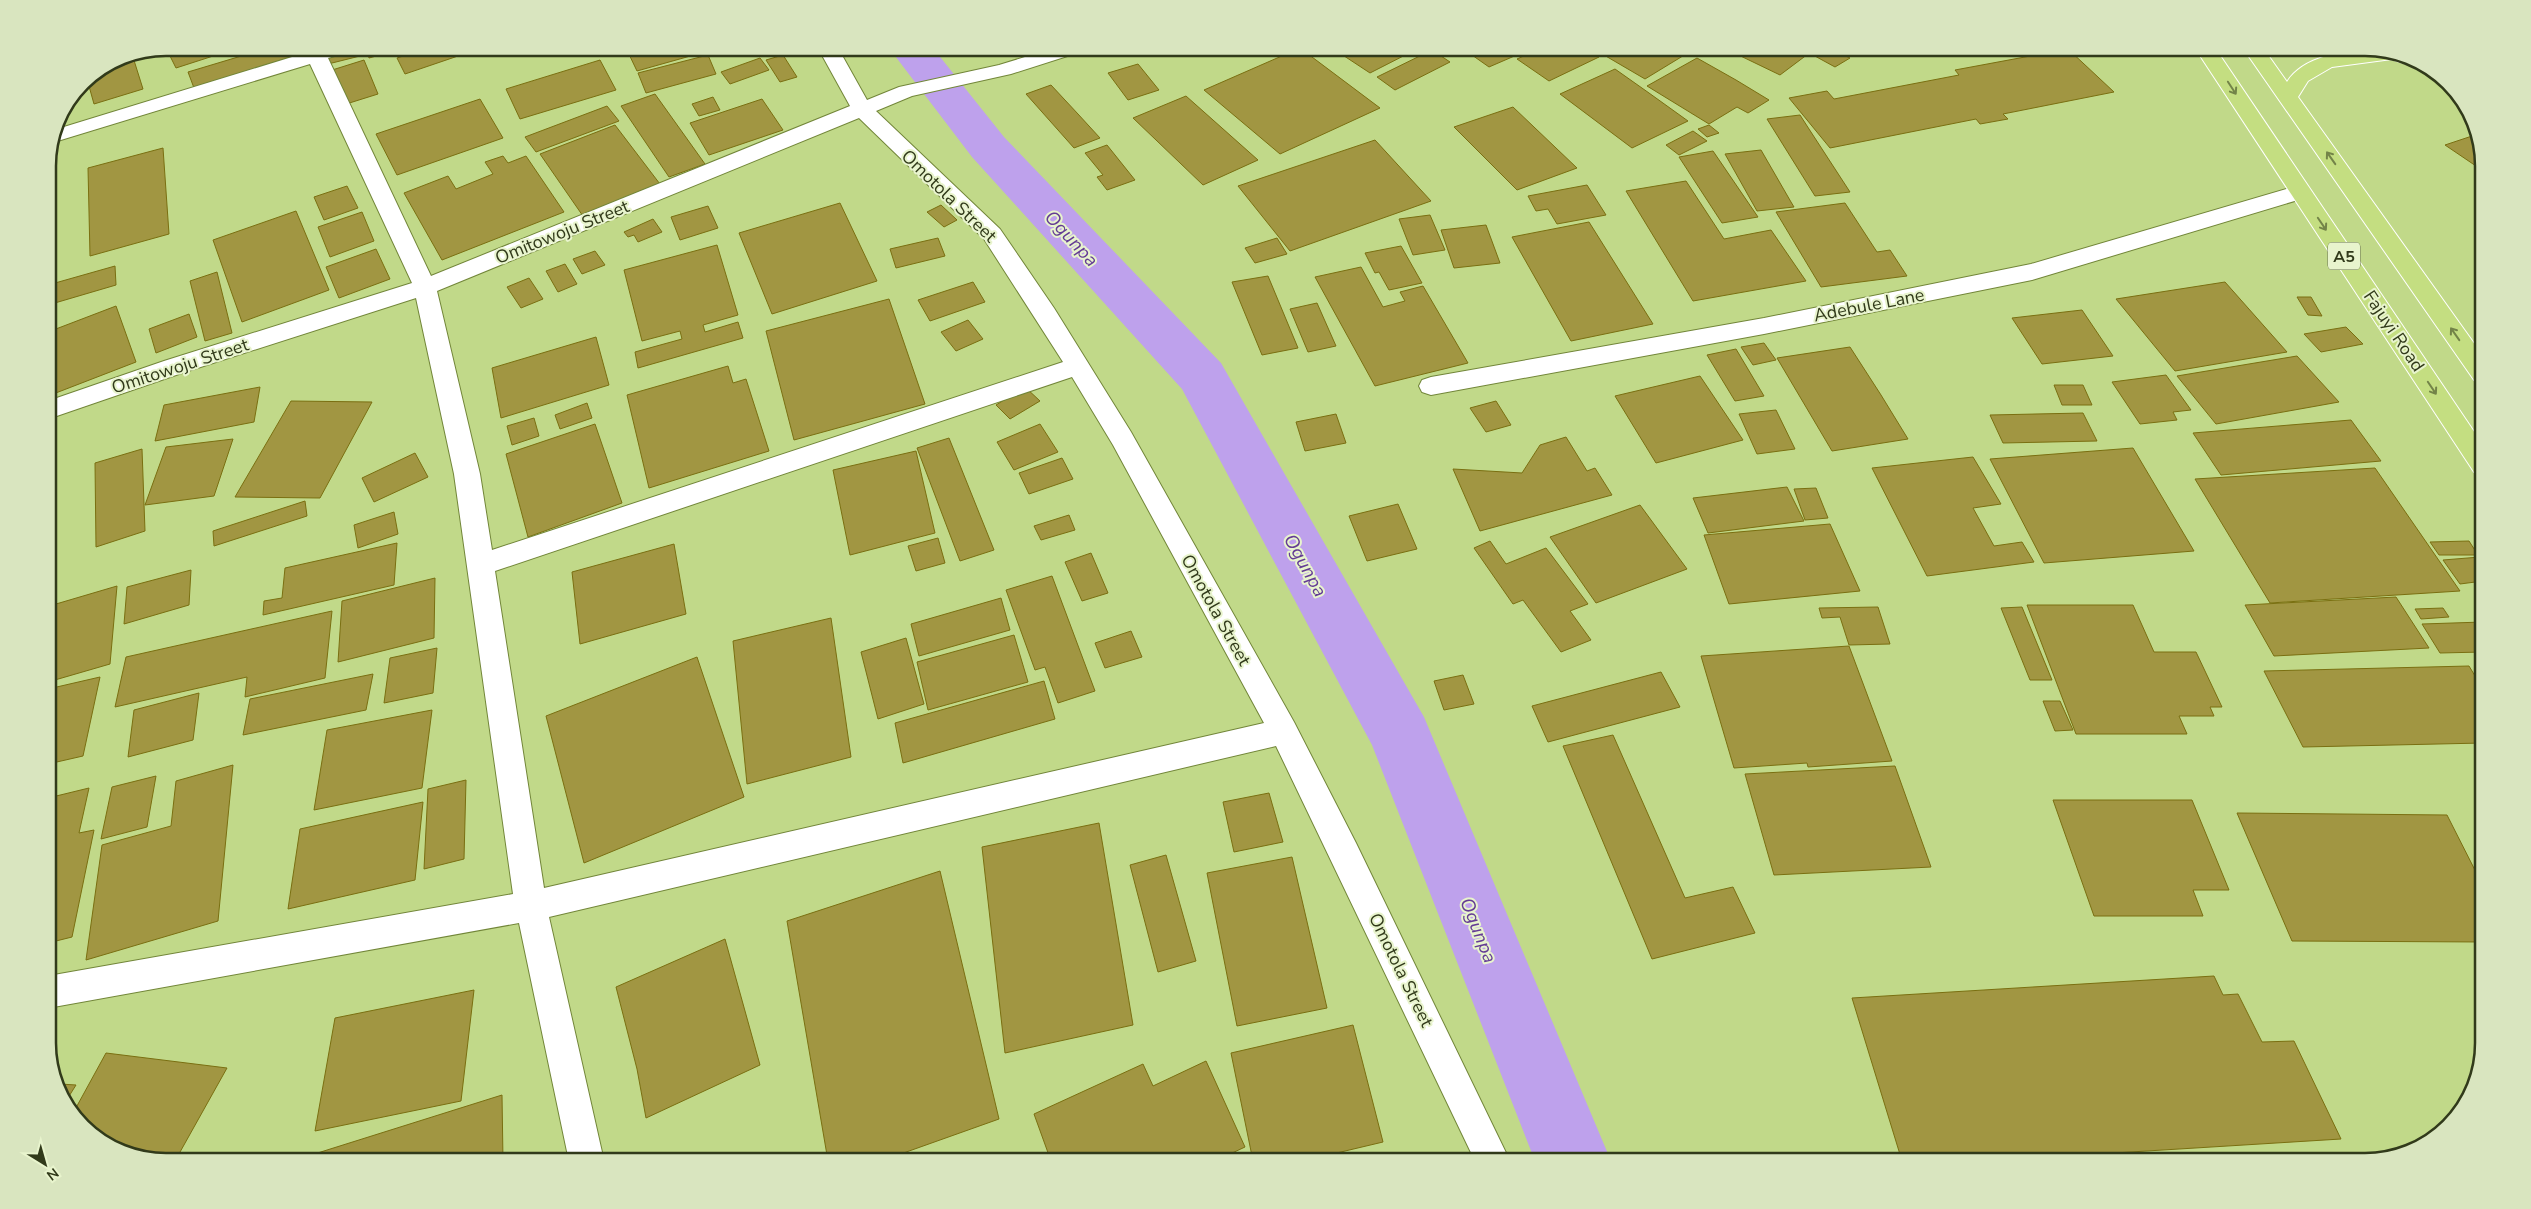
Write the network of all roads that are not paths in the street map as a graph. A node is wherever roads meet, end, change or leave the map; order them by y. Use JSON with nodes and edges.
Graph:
{"nodes":[{"id":1,"x":300,"y":56,"type":"edge"},
{"id":2,"x":317,"y":56,"type":"edge"},
{"id":3,"x":832,"y":56,"type":"edge"},
{"id":4,"x":1048,"y":56,"type":"edge"},
{"id":5,"x":2210,"y":56,"type":"edge"},
{"id":6,"x":2260,"y":56,"type":"edge"},
{"id":7,"x":2370,"y":56,"type":"edge"},
{"id":8,"x":2288,"y":97,"type":"junction"},
{"id":9,"x":862,"y":109,"type":"junction"},
{"id":10,"x":61,"y":134,"type":"edge"},
{"id":11,"x":2300,"y":192,"type":"junction"},
{"id":12,"x":425,"y":287,"type":"junction"},
{"id":13,"x":2475,"y":363,"type":"edge"},
{"id":14,"x":1078,"y":366,"type":"junction"},
{"id":15,"x":1431,"y":386,"type":"dead end"},
{"id":16,"x":56,"y":407,"type":"edge"},
{"id":17,"x":2475,"y":453,"type":"edge"},
{"id":18,"x":480,"y":566,"type":"junction"},
{"id":19,"x":1284,"y":731,"type":"junction"},
{"id":20,"x":531,"y":906,"type":"junction"},
{"id":21,"x":56,"y":991,"type":"edge"},
{"id":22,"x":585,"y":1153,"type":"edge"},
{"id":23,"x":1489,"y":1153,"type":"edge"}],
"edges":[{"from":1,"to":10,"type":"street"},
{"from":2,"to":12,"type":"street"},
{"from":3,"to":9,"type":"street","name":"Omotola Street"},
{"from":4,"to":9,"type":"street","name":"Omitowoju Street"},
{"from":5,"to":11,"type":"highway","name":"Fajuyi Road","number":"A5","one_way":true},
{"from":6,"to":8,"type":"highway","number":"A5"},
{"from":7,"to":8,"type":"highway"},
{"from":13,"to":8,"type":"highway","number":"A5","one_way":true},
{"from":9,"to":12,"type":"street","name":"Omitowoju Street"},
{"from":9,"to":14,"type":"street","name":"Omotola Street"},
{"from":11,"to":15,"type":"street","name":"Adebule Lane"},
{"from":11,"to":17,"type":"highway","name":"Fajuyi Road","number":"A5","one_way":true},
{"from":12,"to":16,"type":"street","name":"Omitowoju Street"},
{"from":12,"to":18,"type":"street"},
{"from":14,"to":18,"type":"street"},
{"from":14,"to":19,"type":"street","name":"Omotola Street"},
{"from":18,"to":20,"type":"street"},
{"from":19,"to":20,"type":"street"},
{"from":19,"to":23,"type":"street","name":"Omotola Street"},
{"from":20,"to":21,"type":"street"},
{"from":20,"to":22,"type":"street"}]}
